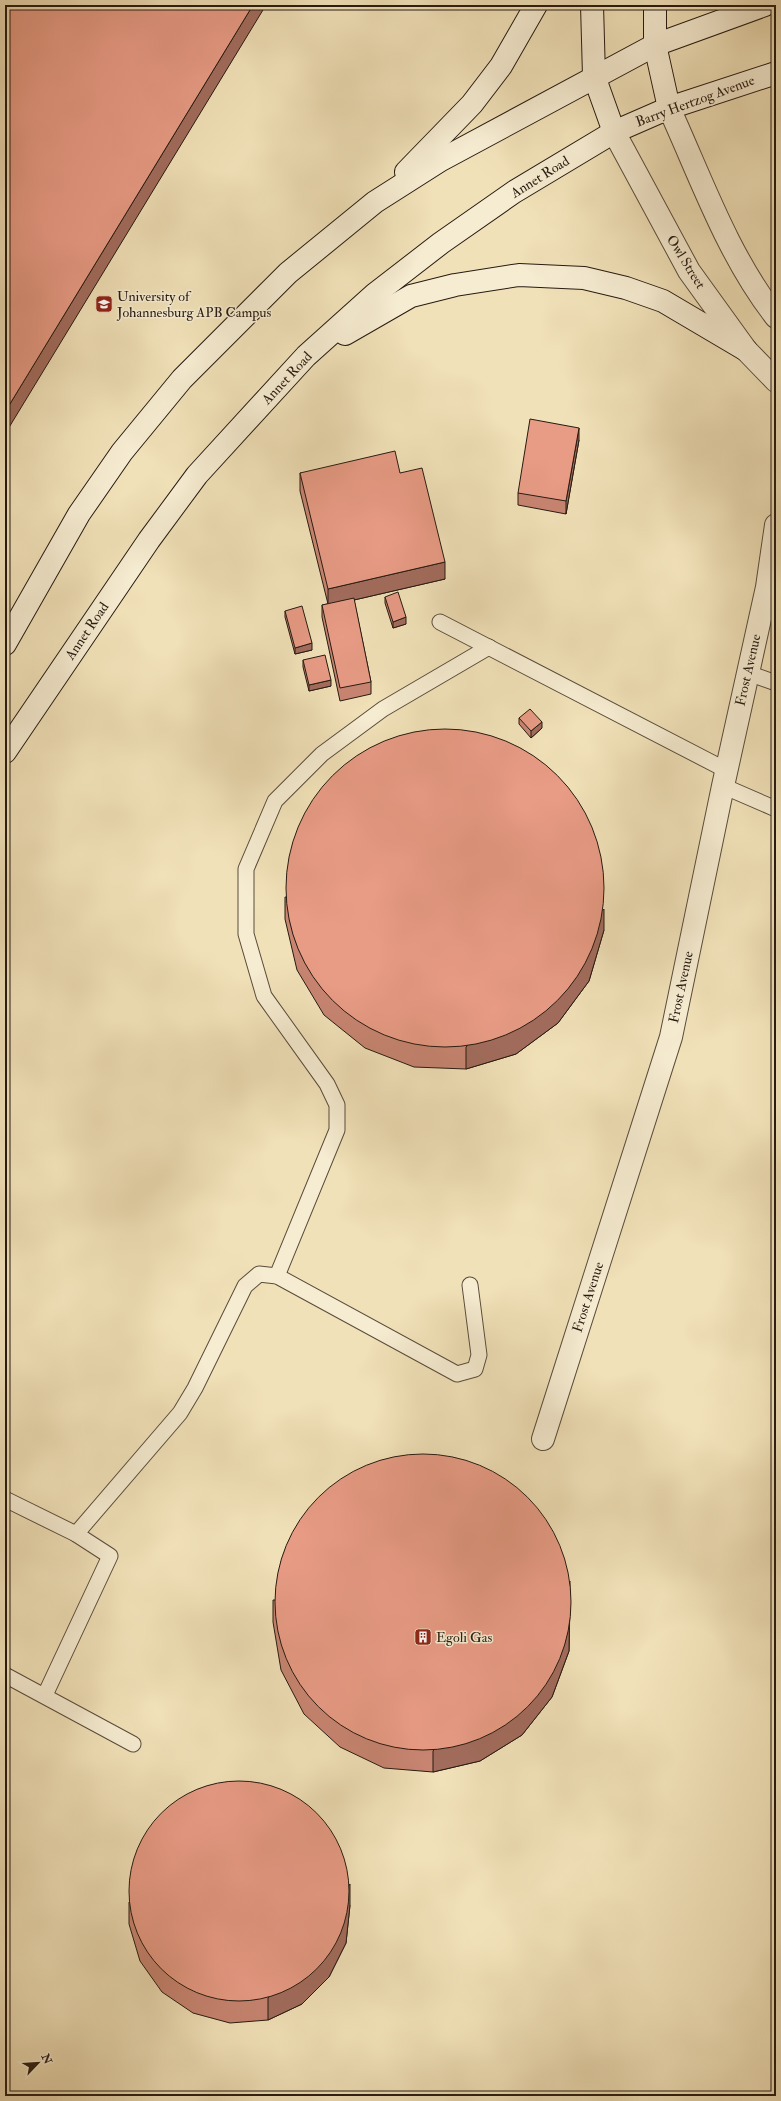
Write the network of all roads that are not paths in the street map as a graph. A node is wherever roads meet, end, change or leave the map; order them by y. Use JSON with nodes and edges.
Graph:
{"nodes":[{"id":1,"x":536,"y":5,"type":"edge"},
{"id":2,"x":592,"y":5,"type":"edge"},
{"id":3,"x":655,"y":5,"type":"edge"},
{"id":4,"x":765,"y":5,"type":"edge"},
{"id":5,"x":655,"y":45,"type":"junction"},
{"id":6,"x":776,"y":73,"type":"edge"},
{"id":7,"x":594,"y":76,"type":"junction"},
{"id":8,"x":669,"y":108,"type":"junction"},
{"id":9,"x":614,"y":132,"type":"junction"},
{"id":10,"x":376,"y":202,"type":"junction"},
{"id":11,"x":776,"y":316,"type":"edge"},
{"id":12,"x":746,"y":350,"type":"junction"},
{"id":13,"x":306,"y":356,"type":"junction"},
{"id":14,"x":776,"y":381,"type":"edge"},
{"id":15,"x":776,"y":525,"type":"edge"},
{"id":16,"x":440,"y":622,"type":"dead end"},
{"id":17,"x":5,"y":644,"type":"edge"},
{"id":18,"x":489,"y":647,"type":"junction"},
{"id":19,"x":748,"y":673,"type":"junction"},
{"id":20,"x":776,"y":683,"type":"edge"},
{"id":21,"x":5,"y":752,"type":"edge"},
{"id":22,"x":724,"y":778,"type":"junction"},
{"id":23,"x":776,"y":809,"type":"edge"},
{"id":24,"x":277,"y":1276,"type":"junction"},
{"id":25,"x":470,"y":1285,"type":"dead end"},
{"id":26,"x":543,"y":1439,"type":"dead end"},
{"id":27,"x":5,"y":1499,"type":"edge"},
{"id":28,"x":76,"y":1534,"type":"junction"},
{"id":29,"x":5,"y":1675,"type":"edge"},
{"id":30,"x":45,"y":1696,"type":"junction"},
{"id":31,"x":134,"y":1744,"type":"dead end"}],
"edges":[{"from":1,"to":10,"type":"main road"},
{"from":2,"to":7,"type":"main road"},
{"from":3,"to":5,"type":"main road"},
{"from":4,"to":5,"type":"main road"},
{"from":5,"to":7,"type":"main road"},
{"from":5,"to":8,"type":"main road"},
{"from":6,"to":8,"type":"main road","name":"Barry Hertzog Avenue"},
{"from":7,"to":9,"type":"main road"},
{"from":7,"to":10,"type":"main road"},
{"from":8,"to":9,"type":"main road","name":"Barry Hertzog Avenue"},
{"from":8,"to":11,"type":"main road"},
{"from":9,"to":12,"type":"main road","name":"Owl Street"},
{"from":9,"to":13,"type":"main road","name":"Annet Road"},
{"from":10,"to":17,"type":"main road"},
{"from":12,"to":13,"type":"main road"},
{"from":12,"to":14,"type":"main road","name":"Owl Street"},
{"from":13,"to":21,"type":"main road","name":"Annet Road"},
{"from":15,"to":19,"type":"main road","name":"Frost Avenue"},
{"from":16,"to":18,"type":"lane"},
{"from":18,"to":22,"type":"lane"},
{"from":18,"to":24,"type":"lane"},
{"from":19,"to":20,"type":"lane"},
{"from":19,"to":22,"type":"main road","name":"Frost Avenue"},
{"from":22,"to":23,"type":"lane"},
{"from":22,"to":26,"type":"main road","name":"Frost Avenue"},
{"from":24,"to":25,"type":"lane"},
{"from":24,"to":28,"type":"lane"},
{"from":27,"to":28,"type":"lane"},
{"from":28,"to":30,"type":"lane"},
{"from":29,"to":30,"type":"lane"},
{"from":30,"to":31,"type":"lane"}]}
